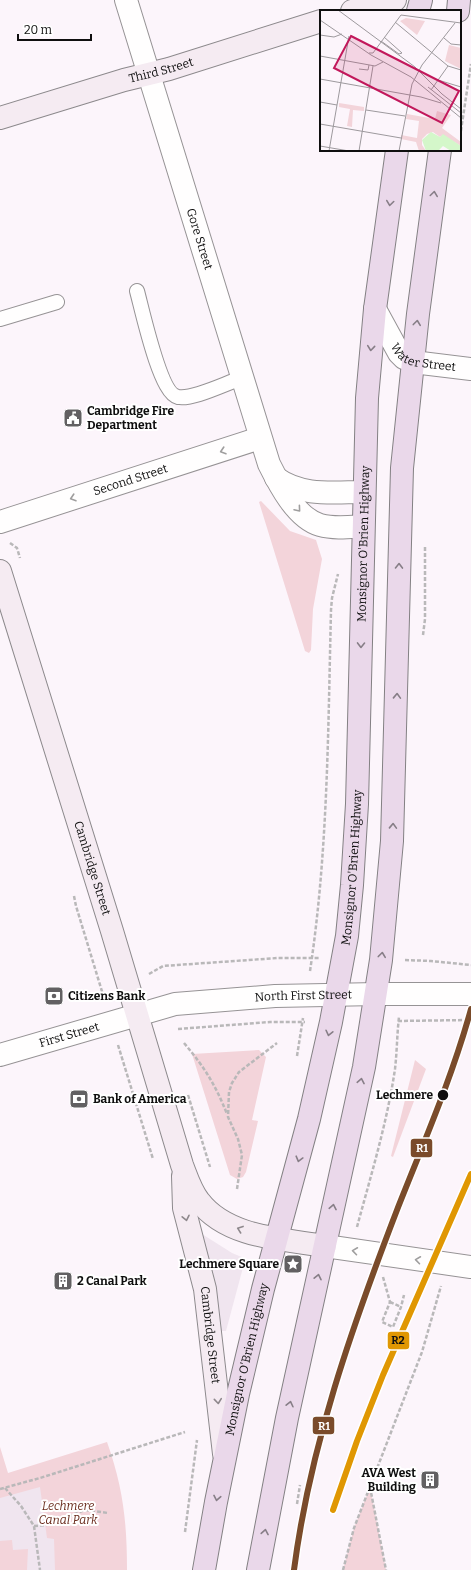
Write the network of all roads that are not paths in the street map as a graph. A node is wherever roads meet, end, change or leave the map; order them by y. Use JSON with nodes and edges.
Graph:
{"nodes":[{"id":1,"x":126,"y":0,"type":"edge"},
{"id":2,"x":395,"y":0,"type":"edge"},
{"id":3,"x":421,"y":0,"type":"edge"},
{"id":4,"x":459,"y":0,"type":"edge"},
{"id":5,"x":356,"y":10,"type":"edge"},
{"id":6,"x":418,"y":10,"type":"edge"},
{"id":7,"x":458,"y":10,"type":"edge"},
{"id":8,"x":320,"y":21,"type":"edge"},
{"id":9,"x":148,"y":74,"type":"junction"},
{"id":10,"x":0,"y":118,"type":"edge"},
{"id":11,"x":397,"y":151,"type":"edge"},
{"id":12,"x":440,"y":151,"type":"edge"},
{"id":13,"x":137,"y":291,"type":"dead end"},
{"id":14,"x":57,"y":302,"type":"dead end"},
{"id":15,"x":375,"y":309,"type":"junction"},
{"id":16,"x":0,"y":319,"type":"edge"},
{"id":17,"x":413,"y":362,"type":"junction"},
{"id":18,"x":471,"y":369,"type":"edge"},
{"id":19,"x":242,"y":378,"type":"junction"},
{"id":20,"x":260,"y":438,"type":"junction"},
{"id":21,"x":276,"y":477,"type":"junction"},
{"id":22,"x":364,"y":492,"type":"junction"},
{"id":23,"x":0,"y":522,"type":"edge"},
{"id":24,"x":363,"y":526,"type":"junction"},
{"id":25,"x":0,"y":572,"type":"edge"},
{"id":26,"x":336,"y":994,"type":"junction"},
{"id":27,"x":377,"y":994,"type":"junction"},
{"id":28,"x":471,"y":994,"type":"edge"},
{"id":29,"x":137,"y":1014,"type":"junction"},
{"id":30,"x":0,"y":1055,"type":"edge"},
{"id":31,"x":182,"y":1165,"type":"junction"},
{"id":32,"x":278,"y":1238,"type":"junction"},
{"id":33,"x":325,"y":1246,"type":"junction"},
{"id":34,"x":471,"y":1267,"type":"edge"},
{"id":35,"x":224,"y":1460,"type":"junction"},
{"id":36,"x":204,"y":1570,"type":"edge"},
{"id":37,"x":258,"y":1570,"type":"edge"}],
"edges":[{"from":1,"to":9,"type":"street","name":"Gore Street"},
{"from":2,"to":5,"type":"main road"},
{"from":3,"to":6,"type":"highway"},
{"from":4,"to":7,"type":"highway"},
{"from":8,"to":9,"type":"main road","name":"Third Street"},
{"from":9,"to":10,"type":"main road","name":"Third Street"},
{"from":9,"to":19,"type":"street","name":"Gore Street"},
{"from":11,"to":15,"type":"highway","name":"Monsignor O'Brien Highway","one_way":true},
{"from":17,"to":12,"type":"highway","one_way":true},
{"from":13,"to":19,"type":"lane"},
{"from":14,"to":16,"type":"lane"},
{"from":15,"to":17,"type":"street","name":"Water Street"},
{"from":15,"to":22,"type":"highway","name":"Monsignor O'Brien Highway","one_way":true},
{"from":17,"to":18,"type":"street","name":"Water Street"},
{"from":27,"to":17,"type":"highway","one_way":true},
{"from":19,"to":20,"type":"street","name":"Gore Street"},
{"from":20,"to":21,"type":"street","name":"Gore Street"},
{"from":20,"to":23,"type":"street","name":"Second Street","one_way":true},
{"from":21,"to":22,"type":"street"},
{"from":21,"to":24,"type":"street","name":"Gore Street","one_way":true},
{"from":22,"to":24,"type":"highway","name":"Monsignor O'Brien Highway"},
{"from":24,"to":26,"type":"highway","name":"Monsignor O'Brien Highway","one_way":true},
{"from":25,"to":29,"type":"main road","name":"Cambridge Street"},
{"from":26,"to":27,"type":"street","name":"North First Street"},
{"from":26,"to":29,"type":"street","name":"North First Street"},
{"from":26,"to":32,"type":"highway","name":"Monsignor O'Brien Highway","one_way":true},
{"from":27,"to":28,"type":"street","name":"North First Street"},
{"from":33,"to":27,"type":"highway","one_way":true},
{"from":29,"to":30,"type":"street","name":"First Street"},
{"from":29,"to":31,"type":"main road","name":"Cambridge Street"},
{"from":32,"to":31,"type":"main road","name":"Cambridge Street","one_way":true},
{"from":31,"to":35,"type":"main road","name":"Cambridge Street","one_way":true},
{"from":32,"to":33,"type":"main road","name":"Cambridge Street"},
{"from":32,"to":35,"type":"highway","name":"Monsignor O'Brien Highway"},
{"from":34,"to":33,"type":"street","one_way":true},
{"from":37,"to":33,"type":"highway","one_way":true},
{"from":35,"to":36,"type":"highway","name":"Monsignor O'Brien Highway","one_way":true}]}
